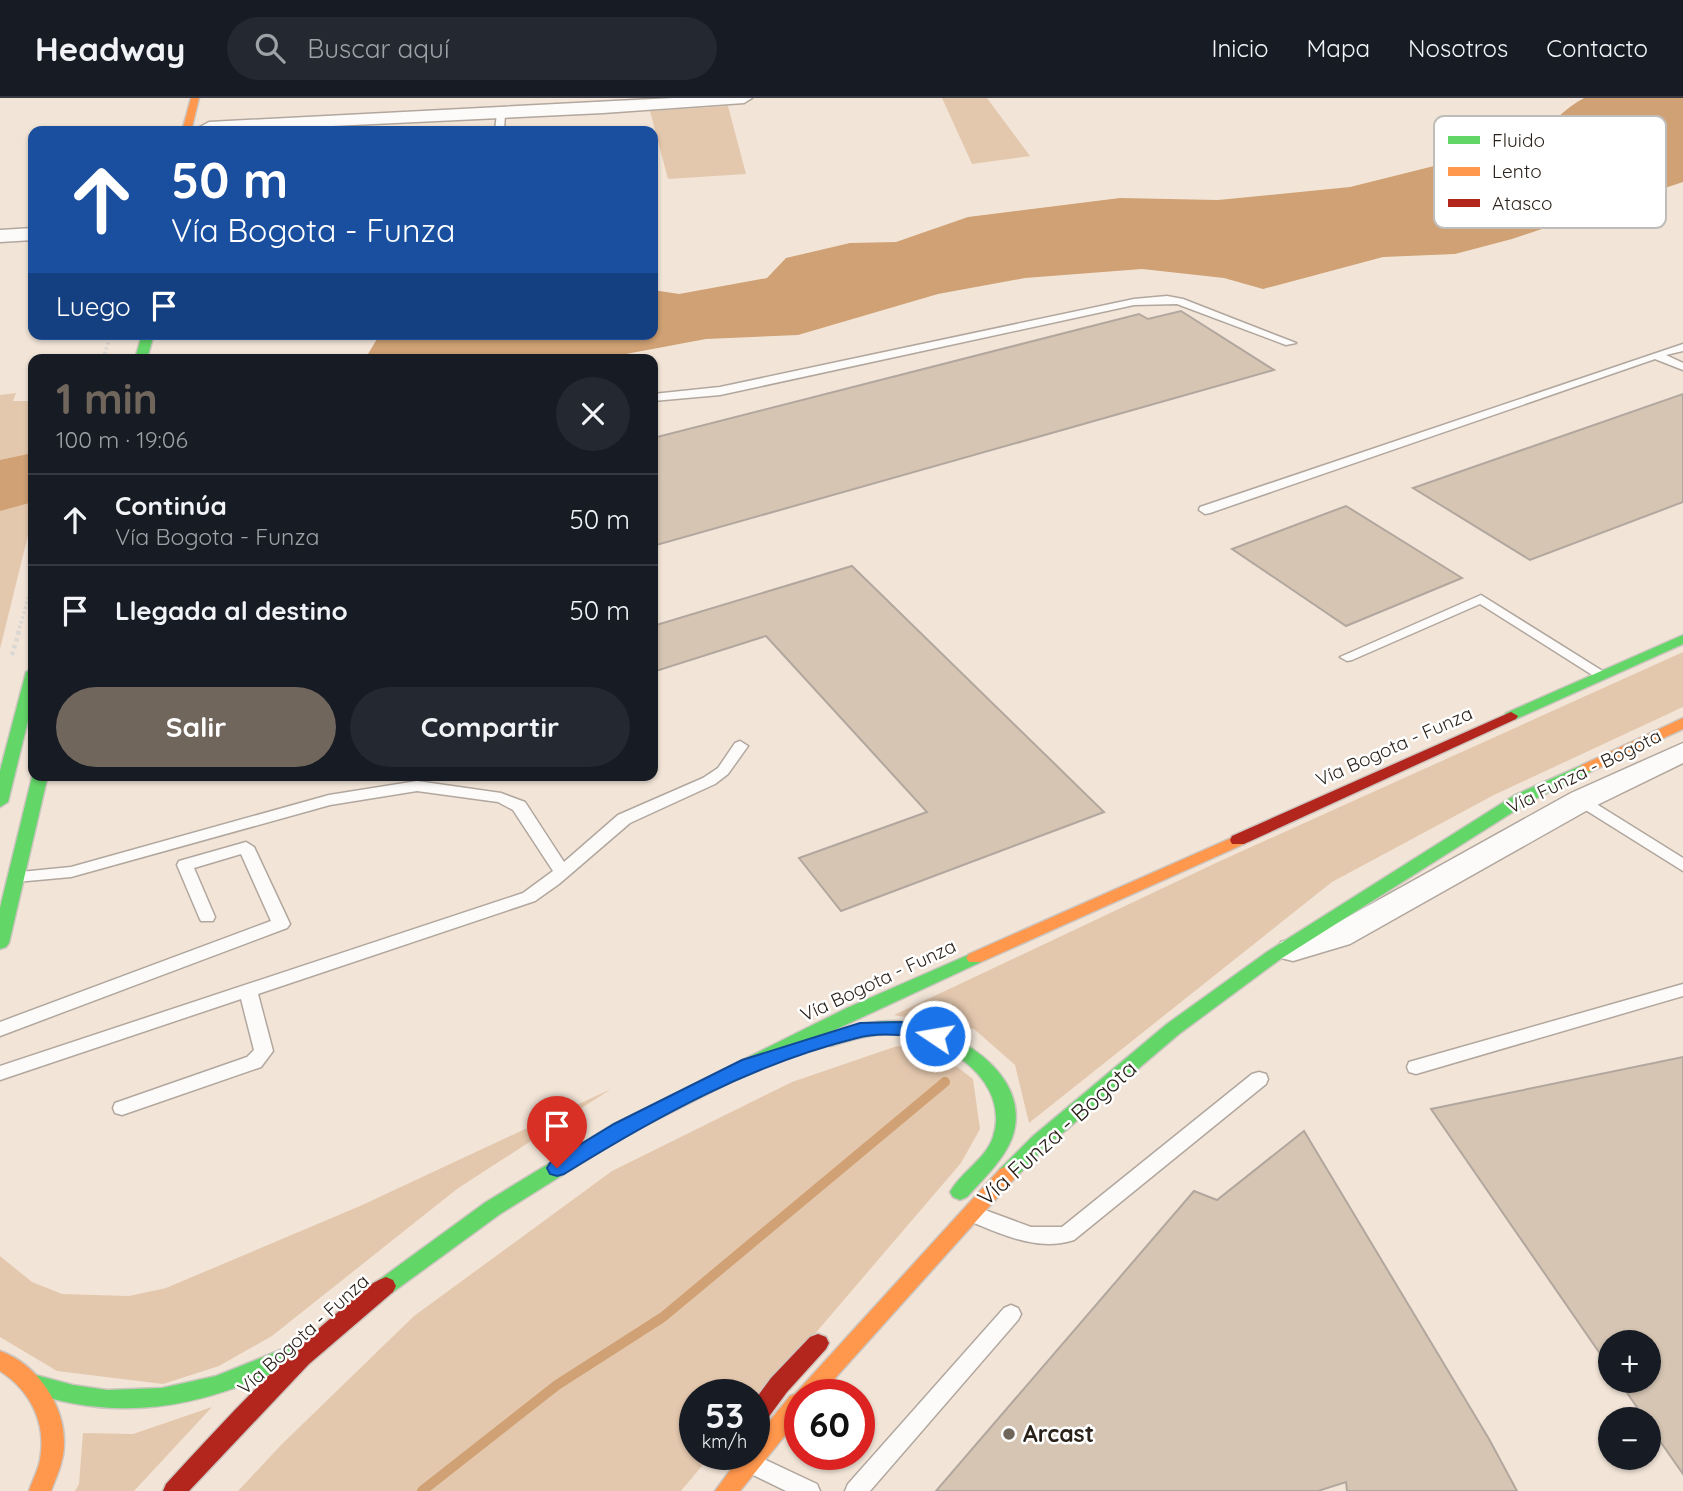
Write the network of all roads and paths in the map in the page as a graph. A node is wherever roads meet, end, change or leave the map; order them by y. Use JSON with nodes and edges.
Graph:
{"nodes":[{"id":1,"x":195,"y":98,"type":"edge"},
{"id":2,"x":744,"y":98,"type":"edge"},
{"id":3,"x":722,"y":99,"type":"edge"},
{"id":4,"x":214,"y":108,"type":"dead end"},
{"id":5,"x":501,"y":113,"type":"junction"},
{"id":6,"x":187,"y":126,"type":"edge"},
{"id":7,"x":210,"y":126,"type":"edge"},
{"id":8,"x":264,"y":126,"type":"edge"},
{"id":9,"x":500,"y":126,"type":"edge"},
{"id":10,"x":28,"y":234,"type":"edge"},
{"id":11,"x":0,"y":236,"type":"edge"},
{"id":12,"x":28,"y":243,"type":"edge"},
{"id":13,"x":0,"y":245,"type":"edge"},
{"id":14,"x":1290,"y":343,"type":"dead end"},
{"id":15,"x":1683,"y":347,"type":"edge"},
{"id":16,"x":1655,"y":355,"type":"junction"},
{"id":17,"x":1683,"y":367,"type":"edge"},
{"id":18,"x":658,"y":397,"type":"edge"},
{"id":19,"x":1205,"y":509,"type":"dead end"},
{"id":20,"x":28,"y":599,"type":"edge"},
{"id":21,"x":1683,"y":639,"type":"edge"},
{"id":22,"x":1347,"y":657,"type":"dead end"},
{"id":23,"x":11,"y":658,"type":"dead end"},
{"id":24,"x":1602,"y":675,"type":"junction"},
{"id":25,"x":28,"y":692,"type":"edge"},
{"id":26,"x":1683,"y":723,"type":"edge"},
{"id":27,"x":740,"y":746,"type":"dead end"},
{"id":28,"x":1683,"y":752,"type":"edge"},
{"id":29,"x":39,"y":781,"type":"edge"},
{"id":30,"x":1582,"y":800,"type":"junction"},
{"id":31,"x":0,"y":802,"type":"edge"},
{"id":32,"x":1683,"y":866,"type":"edge"},
{"id":33,"x":562,"y":872,"type":"junction"},
{"id":34,"x":16,"y":877,"type":"junction"},
{"id":35,"x":207,"y":917,"type":"dead end"},
{"id":36,"x":0,"y":943,"type":"edge"},
{"id":37,"x":1273,"y":956,"type":"junction"},
{"id":38,"x":1683,"y":990,"type":"edge"},
{"id":39,"x":248,"y":992,"type":"junction"},
{"id":40,"x":0,"y":1029,"type":"edge"},
{"id":41,"x":748,"y":1065,"type":"junction"},
{"id":42,"x":1416,"y":1067,"type":"dead end"},
{"id":43,"x":0,"y":1073,"type":"edge"},
{"id":44,"x":1259,"y":1079,"type":"dead end"},
{"id":45,"x":122,"y":1108,"type":"dead end"},
{"id":46,"x":951,"y":1202,"type":"dead end"},
{"id":47,"x":970,"y":1212,"type":"junction"},
{"id":48,"x":363,"y":1303,"type":"junction"},
{"id":49,"x":1011,"y":1314,"type":"dead end"},
{"id":50,"x":827,"y":1334,"type":"dead end"},
{"id":51,"x":0,"y":1360,"type":"edge"},
{"id":52,"x":820,"y":1379,"type":"edge"},
{"id":53,"x":33,"y":1383,"type":"junction"},
{"id":54,"x":770,"y":1397,"type":"edge"},
{"id":55,"x":784,"y":1417,"type":"edge"},
{"id":56,"x":770,"y":1431,"type":"edge"},
{"id":57,"x":736,"y":1470,"type":"edge"},
{"id":58,"x":765,"y":1470,"type":"edge"},
{"id":59,"x":40,"y":1491,"type":"edge"},
{"id":60,"x":174,"y":1491,"type":"edge"},
{"id":61,"x":724,"y":1491,"type":"edge"},
{"id":62,"x":809,"y":1491,"type":"edge"},
{"id":63,"x":856,"y":1491,"type":"edge"}],
"edges":[{"from":1,"to":6,"type":"main road"},
{"from":2,"to":3,"type":"street"},
{"from":3,"to":5,"type":"street"},
{"from":4,"to":7,"type":"main road"},
{"from":5,"to":8,"type":"street"},
{"from":5,"to":9,"type":"lane"},
{"from":10,"to":11,"type":"street"},
{"from":12,"to":13,"type":"street"},
{"from":14,"to":18,"type":"lane"},
{"from":15,"to":16,"type":"lane"},
{"from":16,"to":17,"type":"lane"},
{"from":16,"to":19,"type":"lane"},
{"from":20,"to":23,"type":"path"},
{"from":21,"to":24,"type":"main road","name":"Vía Bogota - Funza"},
{"from":22,"to":24,"type":"lane"},
{"from":24,"to":41,"type":"main road","name":"Vía Bogota - Funza"},
{"from":25,"to":31,"type":"main road"},
{"from":26,"to":37,"type":"main road","name":"Vía Funza - Bogota"},
{"from":27,"to":33,"type":"lane"},
{"from":28,"to":30,"type":"street","name":"Vía Funza - Bogota"},
{"from":29,"to":34,"type":"main road"},
{"from":30,"to":32,"type":"lane"},
{"from":30,"to":37,"type":"street","name":"Vía Funza - Bogota"},
{"from":33,"to":34,"type":"lane"},
{"from":33,"to":39,"type":"lane"},
{"from":34,"to":36,"type":"main road"},
{"from":35,"to":40,"type":"lane"},
{"from":37,"to":47,"type":"main road","name":"Vía Funza - Bogota"},
{"from":38,"to":42,"type":"lane"},
{"from":39,"to":43,"type":"lane"},
{"from":39,"to":45,"type":"lane"},
{"from":41,"to":46,"type":"main road"},
{"from":41,"to":48,"type":"main road","name":"Vía Bogota - Funza"},
{"from":44,"to":47,"type":"lane"},
{"from":47,"to":52,"type":"main road","name":"Vía Funza - Bogota"},
{"from":48,"to":53,"type":"main road"},
{"from":48,"to":60,"type":"main road","name":"Vía Bogota - Funza"},
{"from":49,"to":63,"type":"lane"},
{"from":50,"to":54,"type":"main road"},
{"from":51,"to":53,"type":"main road"},
{"from":53,"to":59,"type":"main road"},
{"from":55,"to":56,"type":"main road"},
{"from":57,"to":61,"type":"main road"},
{"from":58,"to":62,"type":"lane"}]}
